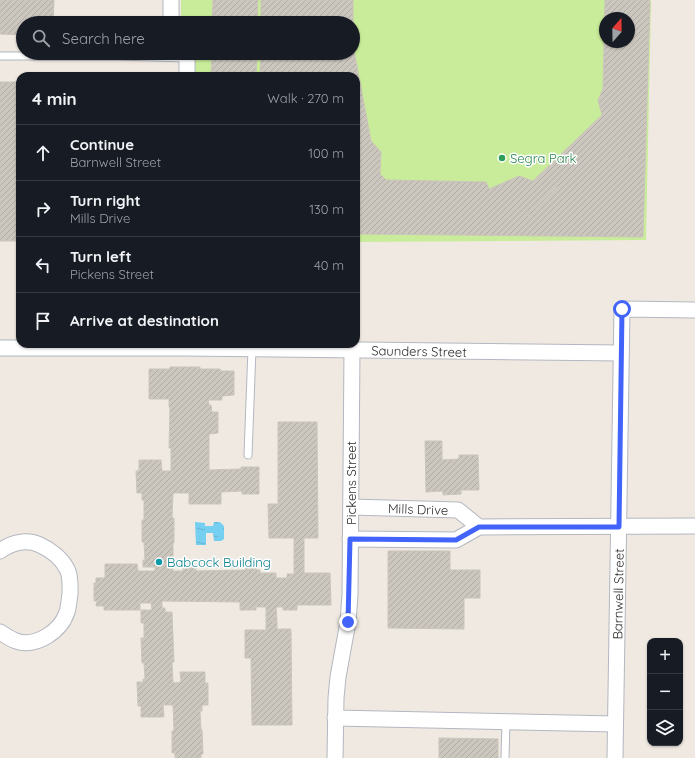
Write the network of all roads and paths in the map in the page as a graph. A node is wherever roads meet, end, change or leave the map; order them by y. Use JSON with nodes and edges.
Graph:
{"nodes":[{"id":1,"x":171,"y":0,"type":"edge"},
{"id":2,"x":171,"y":16,"type":"edge"},
{"id":3,"x":0,"y":56,"type":"edge"},
{"id":4,"x":16,"y":56,"type":"edge"},
{"id":5,"x":187,"y":60,"type":"edge"},
{"id":6,"x":187,"y":72,"type":"edge"},
{"id":7,"x":695,"y":310,"type":"edge"},
{"id":8,"x":0,"y":348,"type":"edge"},
{"id":9,"x":16,"y":348,"type":"edge"},
{"id":10,"x":252,"y":348,"type":"joint"},
{"id":11,"x":352,"y":350,"type":"junction"},
{"id":12,"x":621,"y":353,"type":"junction"},
{"id":13,"x":248,"y":455,"type":"dead end"},
{"id":14,"x":351,"y":507,"type":"junction"},
{"id":15,"x":695,"y":526,"type":"edge"},
{"id":16,"x":479,"y":527,"type":"junction"},
{"id":17,"x":619,"y":527,"type":"junction"},
{"id":18,"x":350,"y":539,"type":"junction"},
{"id":19,"x":0,"y":551,"type":"edge"},
{"id":20,"x":0,"y":632,"type":"edge"},
{"id":21,"x":335,"y":718,"type":"junction"},
{"id":22,"x":506,"y":722,"type":"junction"},
{"id":23,"x":615,"y":724,"type":"junction"},
{"id":24,"x":334,"y":758,"type":"edge"},
{"id":25,"x":505,"y":758,"type":"edge"},
{"id":26,"x":615,"y":758,"type":"edge"}],
"edges":[{"from":1,"to":2,"type":"street"},
{"from":3,"to":4,"type":"lane"},
{"from":5,"to":6,"type":"street"},
{"from":7,"to":12,"type":"street","name":"Barnwell Street"},
{"from":8,"to":9,"type":"street","name":"Saunders Street"},
{"from":10,"to":11,"type":"street","name":"Saunders Street"},
{"from":10,"to":13,"type":"lane"},
{"from":11,"to":12,"type":"street","name":"Saunders Street"},
{"from":11,"to":14,"type":"street","name":"Pickens Street"},
{"from":12,"to":17,"type":"street","name":"Barnwell Street"},
{"from":14,"to":16,"type":"street","name":"Mills Drive"},
{"from":14,"to":18,"type":"street","name":"Pickens Street"},
{"from":15,"to":17,"type":"street"},
{"from":16,"to":17,"type":"street"},
{"from":16,"to":18,"type":"street"},
{"from":17,"to":23,"type":"street","name":"Barnwell Street"},
{"from":18,"to":21,"type":"street","name":"Pickens Street"},
{"from":19,"to":20,"type":"street"},
{"from":21,"to":22,"type":"street"},
{"from":21,"to":24,"type":"street","name":"Pickens Street"},
{"from":22,"to":23,"type":"street"},
{"from":22,"to":25,"type":"lane"},
{"from":23,"to":26,"type":"street","name":"Barnwell Street"}]}
